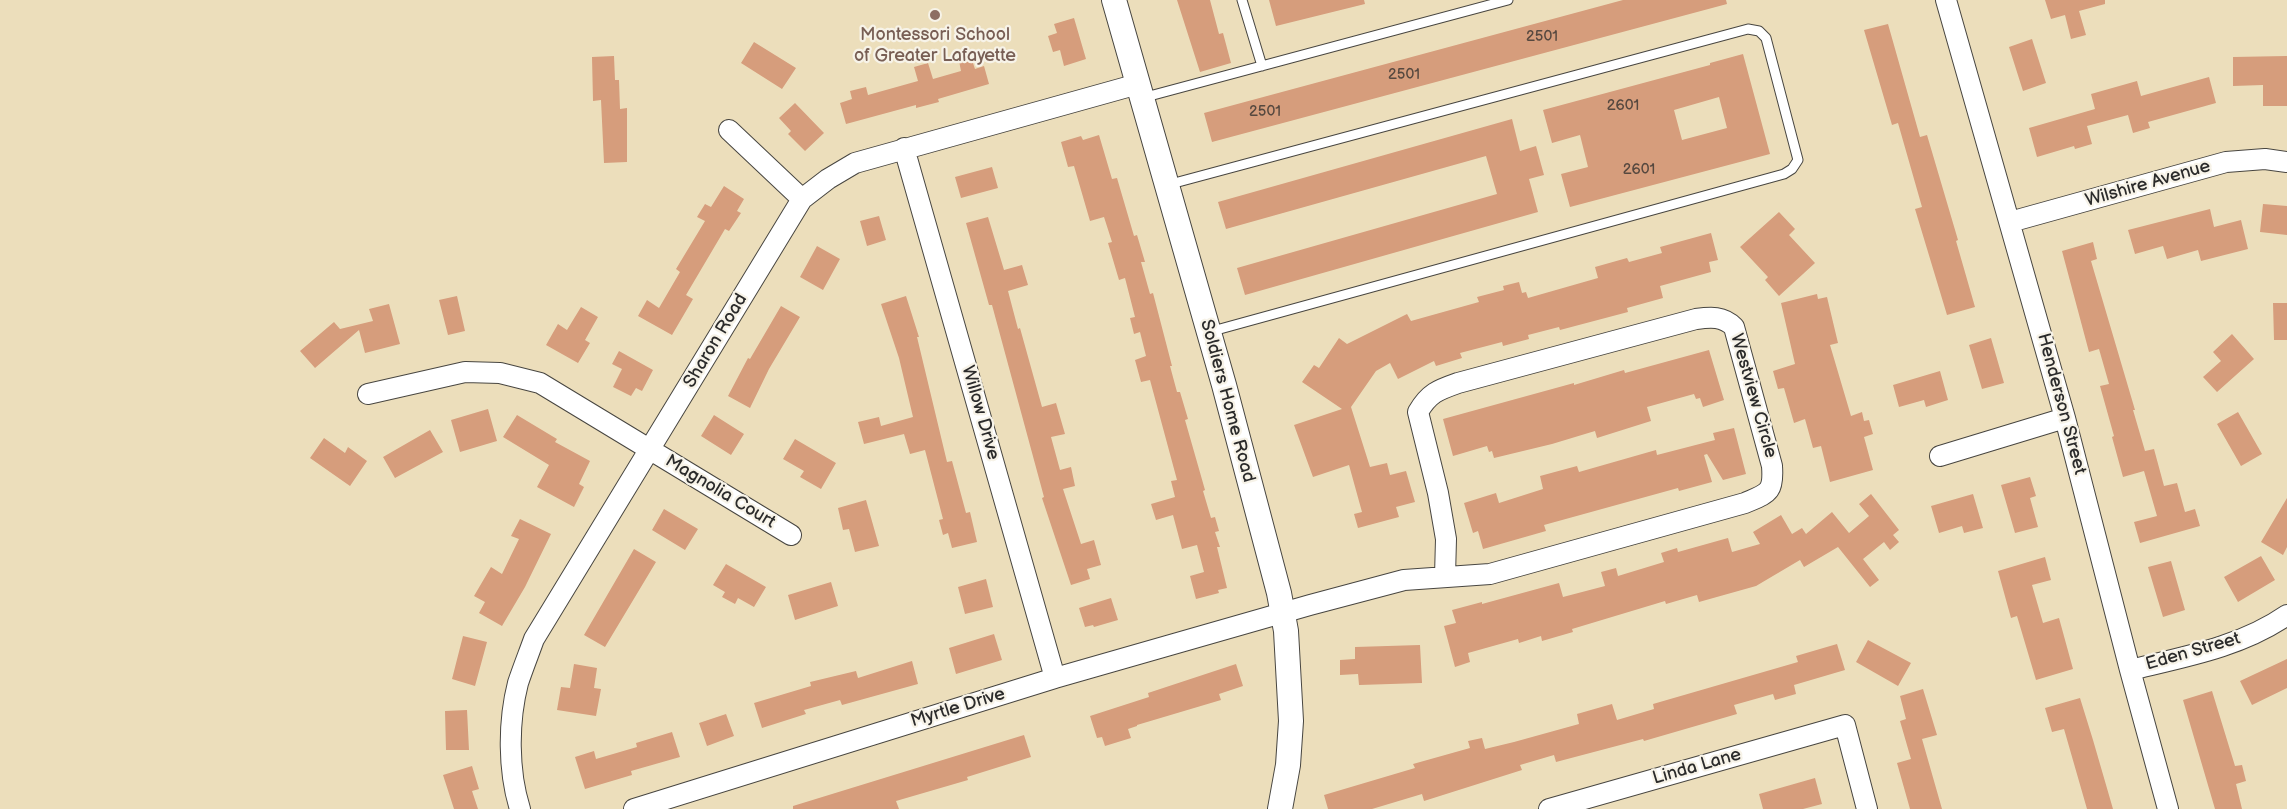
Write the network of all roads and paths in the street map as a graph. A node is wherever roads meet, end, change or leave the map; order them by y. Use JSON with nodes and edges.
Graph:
{"nodes":[{"id":1,"x":1114,"y":0,"type":"edge"},
{"id":2,"x":1242,"y":0,"type":"edge"},
{"id":3,"x":1508,"y":0,"type":"edge"},
{"id":4,"x":1946,"y":0,"type":"edge"},
{"id":5,"x":1262,"y":66,"type":"junction"},
{"id":6,"x":1140,"y":91,"type":"junction"},
{"id":7,"x":729,"y":130,"type":"dead end"},
{"id":8,"x":904,"y":148,"type":"junction"},
{"id":9,"x":2287,"y":162,"type":"edge"},
{"id":10,"x":1167,"y":185,"type":"junction"},
{"id":11,"x":802,"y":199,"type":"junction"},
{"id":12,"x":2010,"y":222,"type":"junction"},
{"id":13,"x":1209,"y":332,"type":"junction"},
{"id":14,"x":368,"y":394,"type":"dead end"},
{"id":15,"x":2065,"y":418,"type":"junction"},
{"id":16,"x":650,"y":450,"type":"junction"},
{"id":17,"x":1940,"y":456,"type":"dead end"},
{"id":18,"x":791,"y":535,"type":"dead end"},
{"id":19,"x":1445,"y":576,"type":"junction"},
{"id":20,"x":1283,"y":612,"type":"junction"},
{"id":21,"x":2287,"y":615,"type":"edge"},
{"id":22,"x":2130,"y":670,"type":"junction"},
{"id":23,"x":1055,"y":678,"type":"junction"},
{"id":24,"x":520,"y":809,"type":"edge"},
{"id":25,"x":634,"y":809,"type":"edge"},
{"id":26,"x":1280,"y":809,"type":"edge"},
{"id":27,"x":1549,"y":809,"type":"edge"},
{"id":28,"x":1867,"y":809,"type":"edge"},
{"id":29,"x":2168,"y":809,"type":"edge"}],
"edges":[{"from":1,"to":6,"type":"street","name":"Soldiers Home Road"},
{"from":2,"to":5,"type":"lane"},
{"from":3,"to":5,"type":"lane"},
{"from":4,"to":12,"type":"street","name":"Henderson Street"},
{"from":5,"to":6,"type":"lane"},
{"from":6,"to":8,"type":"street","name":"Sharon Road"},
{"from":6,"to":10,"type":"street","name":"Soldiers Home Road"},
{"from":7,"to":11,"type":"street"},
{"from":8,"to":11,"type":"street","name":"Sharon Road"},
{"from":8,"to":23,"type":"street","name":"Willow Drive"},
{"from":9,"to":12,"type":"street","name":"Wilshire Avenue"},
{"from":10,"to":13,"type":"street","name":"Soldiers Home Road"},
{"from":10,"to":13,"type":"lane"},
{"from":11,"to":16,"type":"street","name":"Sharon Road"},
{"from":12,"to":15,"type":"street","name":"Henderson Street"},
{"from":13,"to":20,"type":"street","name":"Soldiers Home Road"},
{"from":14,"to":16,"type":"street","name":"Magnolia Court"},
{"from":15,"to":17,"type":"street"},
{"from":15,"to":22,"type":"street","name":"Henderson Street"},
{"from":16,"to":18,"type":"street","name":"Magnolia Court"},
{"from":16,"to":24,"type":"street","name":"Sharon Road"},
{"from":19,"to":19,"type":"street","name":"Westview Circle"},
{"from":19,"to":20,"type":"street","name":"Westview Circle"},
{"from":20,"to":23,"type":"street","name":"Myrtle Drive"},
{"from":20,"to":26,"type":"street","name":"Soldiers Home Road"},
{"from":21,"to":22,"type":"street","name":"Eden Street"},
{"from":22,"to":29,"type":"street","name":"Henderson Street"},
{"from":23,"to":25,"type":"street","name":"Myrtle Drive"},
{"from":27,"to":28,"type":"street","name":"Linda Lane"}]}
